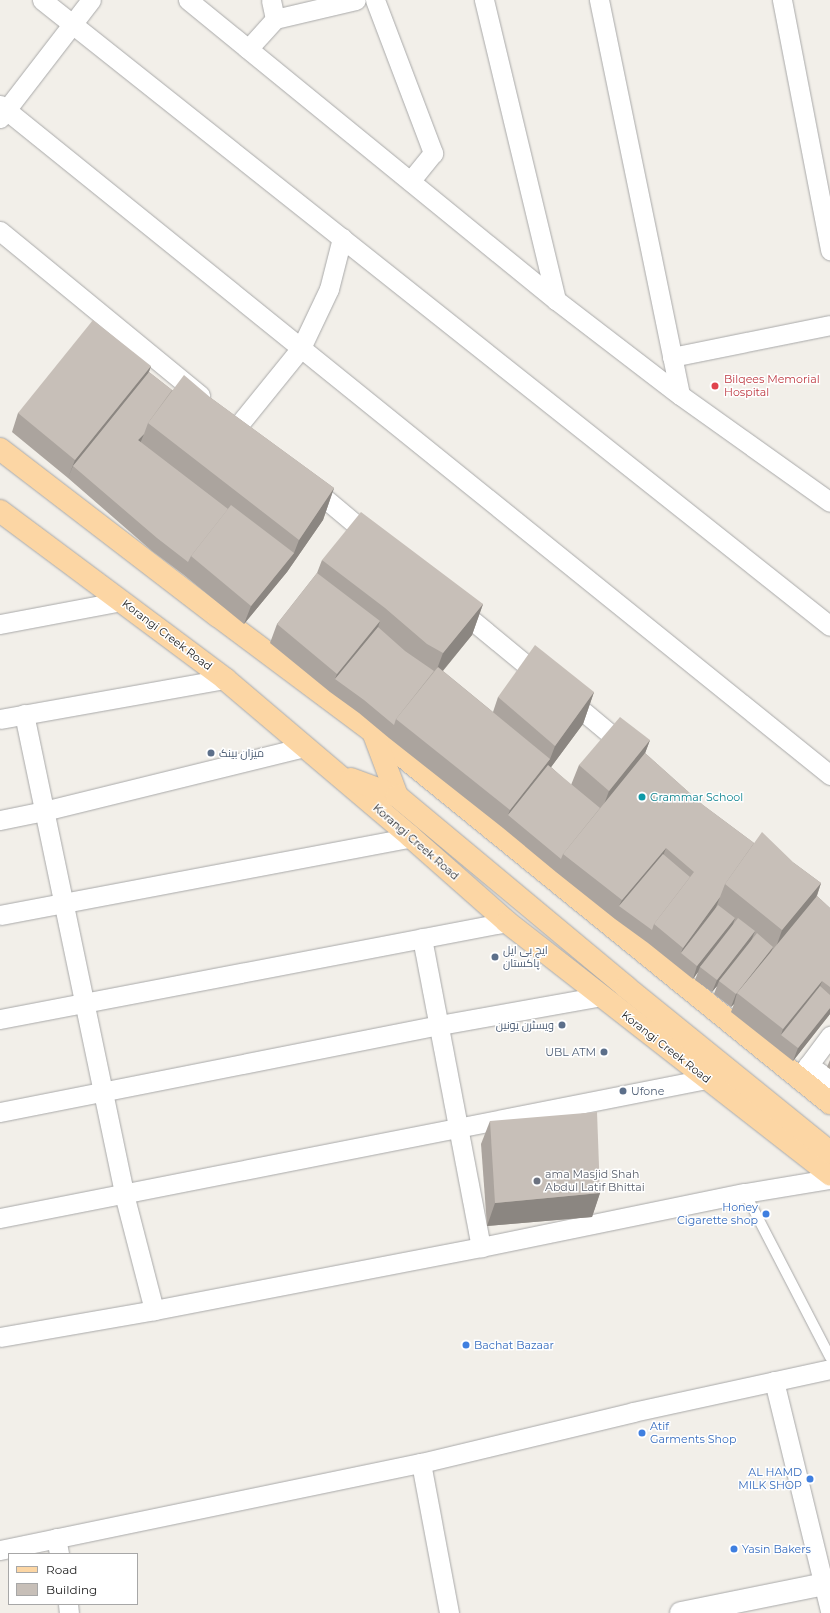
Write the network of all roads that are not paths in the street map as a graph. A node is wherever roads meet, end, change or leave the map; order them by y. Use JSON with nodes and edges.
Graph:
{"nodes":[{"id":1,"x":42,"y":0,"type":"edge"},
{"id":2,"x":91,"y":0,"type":"edge"},
{"id":3,"x":188,"y":0,"type":"edge"},
{"id":4,"x":271,"y":0,"type":"edge"},
{"id":5,"x":356,"y":0,"type":"edge"},
{"id":6,"x":375,"y":0,"type":"edge"},
{"id":7,"x":484,"y":0,"type":"edge"},
{"id":8,"x":599,"y":0,"type":"edge"},
{"id":9,"x":782,"y":0,"type":"edge"},
{"id":10,"x":275,"y":19,"type":"junction"},
{"id":11,"x":72,"y":24,"type":"junction"},
{"id":12,"x":248,"y":49,"type":"junction"},
{"id":13,"x":2,"y":111,"type":"edge"},
{"id":14,"x":410,"y":181,"type":"junction"},
{"id":15,"x":0,"y":231,"type":"edge"},
{"id":16,"x":342,"y":238,"type":"junction"},
{"id":17,"x":830,"y":250,"type":"edge"},
{"id":18,"x":556,"y":300,"type":"junction"},
{"id":19,"x":830,"y":325,"type":"edge"},
{"id":20,"x":301,"y":348,"type":"junction"},
{"id":21,"x":672,"y":357,"type":"junction"},
{"id":22,"x":680,"y":395,"type":"junction"},
{"id":23,"x":0,"y":449,"type":"edge"},
{"id":24,"x":299,"y":477,"type":"edge"},
{"id":25,"x":830,"y":502,"type":"edge"},
{"id":26,"x":2,"y":515,"type":"edge"},
{"id":27,"x":386,"y":549,"type":"edge"},
{"id":28,"x":441,"y":594,"type":"edge"},
{"id":29,"x":122,"y":601,"type":"junction"},
{"id":30,"x":0,"y":624,"type":"edge"},
{"id":31,"x":830,"y":626,"type":"edge"},
{"id":32,"x":225,"y":679,"type":"junction"},
{"id":33,"x":24,"y":714,"type":"junction"},
{"id":34,"x":0,"y":719,"type":"edge"},
{"id":35,"x":374,"y":732,"type":"junction"},
{"id":36,"x":305,"y":747,"type":"junction"},
{"id":37,"x":639,"y":757,"type":"edge"},
{"id":38,"x":336,"y":773,"type":"junction"},
{"id":39,"x":830,"y":775,"type":"edge"},
{"id":40,"x":397,"y":796,"type":"junction"},
{"id":41,"x":44,"y":811,"type":"junction"},
{"id":42,"x":0,"y":820,"type":"edge"},
{"id":43,"x":411,"y":837,"type":"junction"},
{"id":44,"x":63,"y":903,"type":"junction"},
{"id":45,"x":0,"y":915,"type":"edge"},
{"id":46,"x":507,"y":922,"type":"junction"},
{"id":47,"x":422,"y":938,"type":"junction"},
{"id":48,"x":601,"y":996,"type":"junction"},
{"id":49,"x":84,"y":1002,"type":"junction"},
{"id":50,"x":0,"y":1019,"type":"edge"},
{"id":51,"x":440,"y":1025,"type":"junction"},
{"id":52,"x":830,"y":1036,"type":"edge"},
{"id":53,"x":803,"y":1072,"type":"junction"},
{"id":54,"x":706,"y":1079,"type":"junction"},
{"id":55,"x":830,"y":1080,"type":"edge"},
{"id":56,"x":103,"y":1092,"type":"junction"},
{"id":57,"x":830,"y":1103,"type":"edge"},
{"id":58,"x":0,"y":1112,"type":"edge"},
{"id":59,"x":460,"y":1129,"type":"junction"},
{"id":60,"x":830,"y":1152,"type":"edge"},
{"id":61,"x":830,"y":1174,"type":"edge"},
{"id":62,"x":830,"y":1179,"type":"edge"},
{"id":63,"x":745,"y":1193,"type":"junction"},
{"id":64,"x":124,"y":1194,"type":"junction"},
{"id":65,"x":0,"y":1218,"type":"edge"},
{"id":66,"x":481,"y":1247,"type":"junction"},
{"id":67,"x":154,"y":1310,"type":"junction"},
{"id":68,"x":0,"y":1336,"type":"edge"},
{"id":69,"x":830,"y":1357,"type":"edge"},
{"id":70,"x":830,"y":1369,"type":"edge"},
{"id":71,"x":774,"y":1381,"type":"junction"},
{"id":72,"x":421,"y":1463,"type":"junction"},
{"id":73,"x":57,"y":1546,"type":"edge"},
{"id":74,"x":0,"y":1550,"type":"edge"},
{"id":75,"x":827,"y":1584,"type":"edge"},
{"id":76,"x":830,"y":1611,"type":"edge"},
{"id":77,"x":449,"y":1613,"type":"edge"},
{"id":78,"x":681,"y":1613,"type":"edge"}],
"edges":[{"from":1,"to":11,"type":"street"},
{"from":2,"to":11,"type":"street"},
{"from":3,"to":12,"type":"street"},
{"from":4,"to":10,"type":"street"},
{"from":5,"to":10,"type":"street"},
{"from":6,"to":14,"type":"street"},
{"from":7,"to":18,"type":"street"},
{"from":8,"to":21,"type":"street"},
{"from":9,"to":17,"type":"street"},
{"from":10,"to":12,"type":"street"},
{"from":11,"to":13,"type":"street"},
{"from":11,"to":16,"type":"street"},
{"from":12,"to":14,"type":"street"},
{"from":13,"to":20,"type":"street"},
{"from":14,"to":18,"type":"street"},
{"from":15,"to":20,"type":"street"},
{"from":16,"to":20,"type":"street"},
{"from":16,"to":31,"type":"street"},
{"from":18,"to":22,"type":"street"},
{"from":19,"to":21,"type":"street"},
{"from":20,"to":39,"type":"street"},
{"from":21,"to":22,"type":"street"},
{"from":22,"to":25,"type":"street"},
{"from":23,"to":35,"type":"main road"},
{"from":24,"to":27,"type":"street"},
{"from":26,"to":29,"type":"main road","name":"Korangi Creek Road"},
{"from":28,"to":37,"type":"street"},
{"from":29,"to":30,"type":"street"},
{"from":29,"to":32,"type":"main road","name":"Korangi Creek Road"},
{"from":32,"to":33,"type":"street"},
{"from":32,"to":36,"type":"main road","name":"Korangi Creek Road"},
{"from":33,"to":34,"type":"street"},
{"from":33,"to":41,"type":"street"},
{"from":35,"to":40,"type":"main road"},
{"from":35,"to":53,"type":"main road"},
{"from":36,"to":38,"type":"main road","name":"Korangi Creek Road"},
{"from":36,"to":41,"type":"street"},
{"from":38,"to":40,"type":"main road"},
{"from":38,"to":43,"type":"main road","name":"Korangi Creek Road"},
{"from":40,"to":60,"type":"main road"},
{"from":41,"to":42,"type":"street"},
{"from":41,"to":44,"type":"street"},
{"from":43,"to":44,"type":"street"},
{"from":43,"to":46,"type":"main road","name":"Korangi Creek Road"},
{"from":44,"to":45,"type":"street"},
{"from":44,"to":49,"type":"street"},
{"from":46,"to":47,"type":"street"},
{"from":46,"to":48,"type":"main road","name":"Korangi Creek Road"},
{"from":47,"to":49,"type":"street"},
{"from":47,"to":51,"type":"street"},
{"from":48,"to":51,"type":"street"},
{"from":48,"to":54,"type":"main road","name":"Korangi Creek Road"},
{"from":49,"to":50,"type":"street"},
{"from":49,"to":56,"type":"street"},
{"from":51,"to":56,"type":"street"},
{"from":51,"to":59,"type":"street"},
{"from":52,"to":53,"type":"street"},
{"from":53,"to":55,"type":"street"},
{"from":53,"to":57,"type":"main road"},
{"from":54,"to":59,"type":"street"},
{"from":54,"to":61,"type":"main road","name":"Korangi Creek Road"},
{"from":56,"to":58,"type":"street"},
{"from":56,"to":64,"type":"street"},
{"from":59,"to":64,"type":"street"},
{"from":59,"to":66,"type":"street"},
{"from":62,"to":63,"type":"street"},
{"from":63,"to":66,"type":"street"},
{"from":63,"to":69,"type":"lane"},
{"from":64,"to":65,"type":"street"},
{"from":64,"to":67,"type":"street"},
{"from":66,"to":67,"type":"street"},
{"from":67,"to":68,"type":"street"},
{"from":70,"to":71,"type":"street"},
{"from":71,"to":72,"type":"street"},
{"from":71,"to":75,"type":"street"},
{"from":72,"to":73,"type":"street"},
{"from":72,"to":77,"type":"street"},
{"from":73,"to":74,"type":"street"},
{"from":75,"to":76,"type":"street"},
{"from":75,"to":78,"type":"street"}]}
